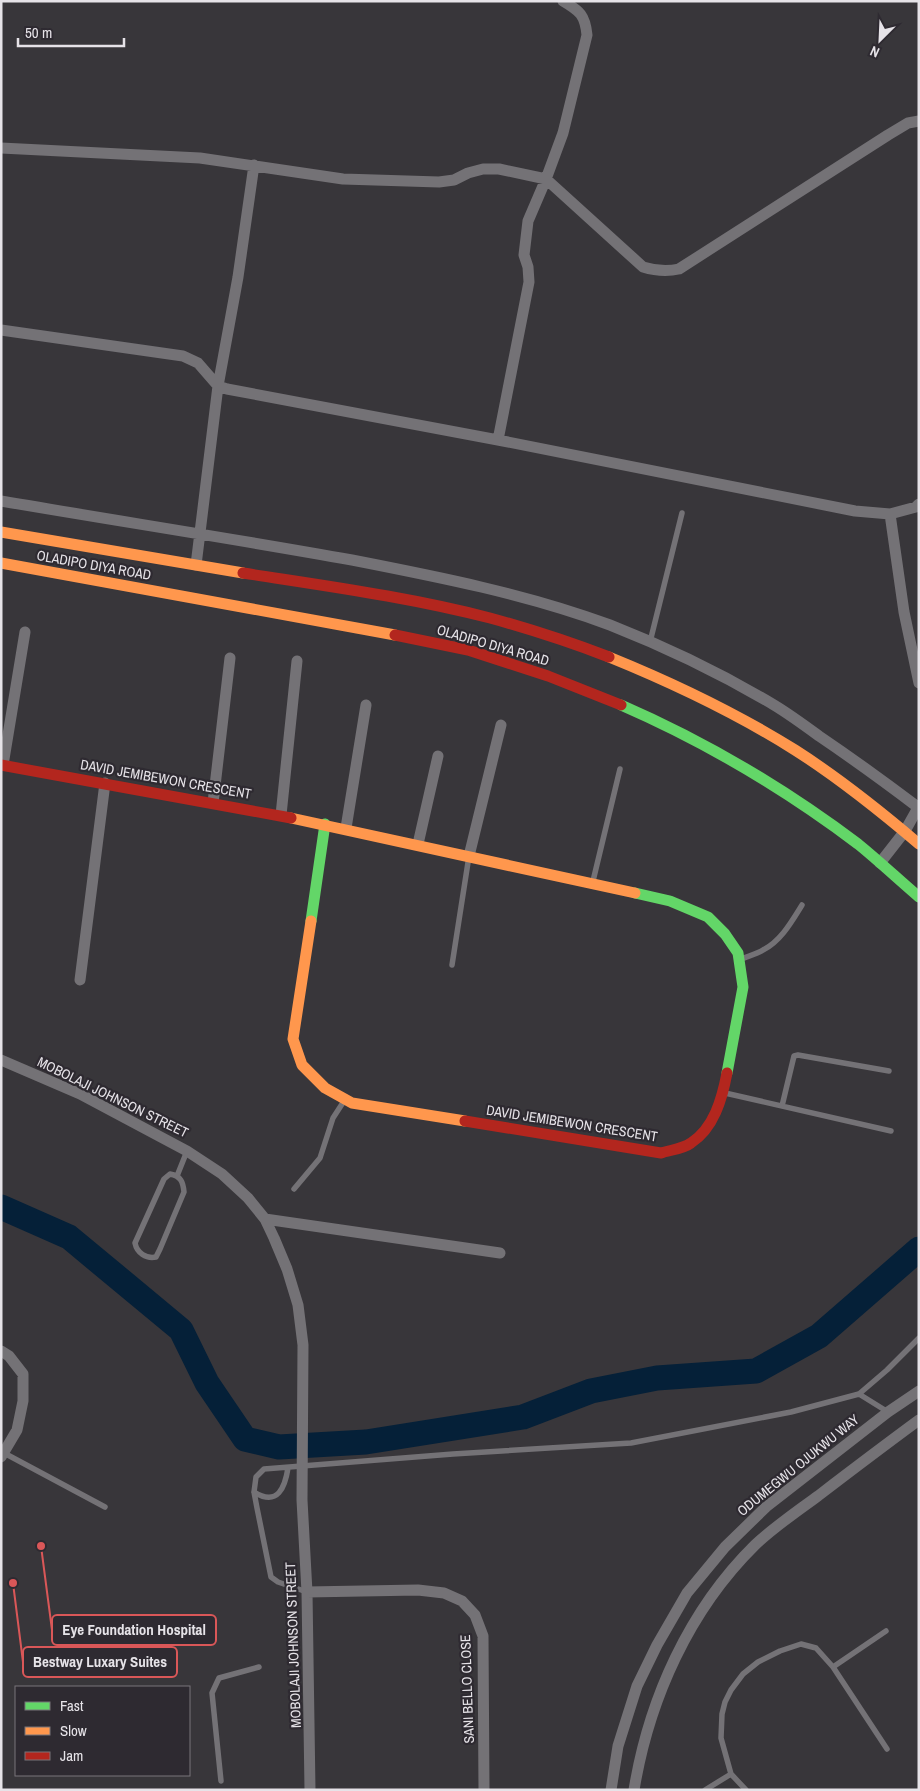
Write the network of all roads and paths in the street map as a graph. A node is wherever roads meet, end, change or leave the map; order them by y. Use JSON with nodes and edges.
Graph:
{"nodes":[{"id":1,"x":563,"y":1,"type":"edge"},
{"id":2,"x":919,"y":121,"type":"edge"},
{"id":3,"x":1,"y":148,"type":"edge"},
{"id":4,"x":254,"y":165,"type":"junction"},
{"id":5,"x":546,"y":179,"type":"junction"},
{"id":6,"x":1,"y":330,"type":"edge"},
{"id":7,"x":218,"y":386,"type":"junction"},
{"id":8,"x":498,"y":440,"type":"junction"},
{"id":9,"x":1,"y":501,"type":"edge"},
{"id":10,"x":919,"y":504,"type":"edge"},
{"id":11,"x":682,"y":513,"type":"dead end"},
{"id":12,"x":890,"y":514,"type":"junction"},
{"id":13,"x":1,"y":532,"type":"edge"},
{"id":14,"x":200,"y":534,"type":"junction"},
{"id":15,"x":1,"y":563,"type":"edge"},
{"id":16,"x":196,"y":565,"type":"junction"},
{"id":17,"x":25,"y":632,"type":"dead end"},
{"id":18,"x":650,"y":642,"type":"junction"},
{"id":19,"x":230,"y":658,"type":"dead end"},
{"id":20,"x":297,"y":661,"type":"dead end"},
{"id":21,"x":919,"y":683,"type":"edge"},
{"id":22,"x":366,"y":706,"type":"dead end"},
{"id":23,"x":501,"y":725,"type":"dead end"},
{"id":24,"x":438,"y":756,"type":"dead end"},
{"id":25,"x":2,"y":765,"type":"edge"},
{"id":26,"x":620,"y":768,"type":"dead end"},
{"id":27,"x":105,"y":783,"type":"junction"},
{"id":28,"x":213,"y":803,"type":"junction"},
{"id":29,"x":919,"y":807,"type":"edge"},
{"id":30,"x":281,"y":816,"type":"junction"},
{"id":31,"x":325,"y":824,"type":"junction"},
{"id":32,"x":346,"y":828,"type":"junction"},
{"id":33,"x":905,"y":831,"type":"junction"},
{"id":34,"x":418,"y":844,"type":"junction"},
{"id":35,"x":919,"y":844,"type":"edge"},
{"id":36,"x":469,"y":856,"type":"junction"},
{"id":37,"x":880,"y":863,"type":"junction"},
{"id":38,"x":592,"y":883,"type":"junction"},
{"id":39,"x":919,"y":897,"type":"edge"},
{"id":40,"x":802,"y":905,"type":"dead end"},
{"id":41,"x":739,"y":960,"type":"junction"},
{"id":42,"x":452,"y":966,"type":"dead end"},
{"id":43,"x":80,"y":980,"type":"dead end"},
{"id":44,"x":1,"y":1060,"type":"edge"},
{"id":45,"x":889,"y":1071,"type":"dead end"},
{"id":46,"x":723,"y":1092,"type":"junction"},
{"id":47,"x":345,"y":1099,"type":"junction"},
{"id":48,"x":782,"y":1106,"type":"junction"},
{"id":49,"x":891,"y":1130,"type":"dead end"},
{"id":50,"x":187,"y":1150,"type":"junction"},
{"id":51,"x":177,"y":1176,"type":"junction"},
{"id":52,"x":294,"y":1189,"type":"dead end"},
{"id":53,"x":265,"y":1219,"type":"junction"},
{"id":54,"x":500,"y":1253,"type":"dead end"},
{"id":55,"x":919,"y":1338,"type":"edge"},
{"id":56,"x":1,"y":1351,"type":"edge"},
{"id":57,"x":919,"y":1391,"type":"edge"},
{"id":58,"x":859,"y":1394,"type":"junction"},
{"id":59,"x":888,"y":1412,"type":"junction"},
{"id":60,"x":919,"y":1420,"type":"edge"},
{"id":61,"x":3,"y":1455,"type":"edge"},
{"id":62,"x":288,"y":1468,"type":"junction"},
{"id":63,"x":254,"y":1492,"type":"junction"},
{"id":64,"x":105,"y":1507,"type":"dead end"},
{"id":65,"x":307,"y":1592,"type":"junction"},
{"id":66,"x":886,"y":1631,"type":"dead end"},
{"id":67,"x":258,"y":1666,"type":"dead end"},
{"id":68,"x":833,"y":1667,"type":"junction"},
{"id":69,"x":887,"y":1749,"type":"dead end"},
{"id":70,"x":731,"y":1774,"type":"junction"},
{"id":71,"x":221,"y":1780,"type":"dead end"},
{"id":72,"x":310,"y":1790,"type":"edge"},
{"id":73,"x":484,"y":1790,"type":"edge"},
{"id":74,"x":612,"y":1790,"type":"edge"},
{"id":75,"x":634,"y":1790,"type":"edge"},
{"id":76,"x":705,"y":1790,"type":"edge"},
{"id":77,"x":746,"y":1790,"type":"edge"}],
"edges":[{"from":1,"to":5,"type":"street"},
{"from":2,"to":5,"type":"street"},
{"from":3,"to":4,"type":"street"},
{"from":4,"to":5,"type":"street"},
{"from":4,"to":7,"type":"street"},
{"from":5,"to":8,"type":"street"},
{"from":6,"to":7,"type":"street"},
{"from":7,"to":8,"type":"street"},
{"from":7,"to":14,"type":"street"},
{"from":8,"to":12,"type":"street"},
{"from":9,"to":14,"type":"street"},
{"from":10,"to":12,"type":"street"},
{"from":11,"to":18,"type":"lane"},
{"from":12,"to":21,"type":"street"},
{"from":13,"to":16,"type":"main road","name":"OLADIPO DIYA ROAD"},
{"from":14,"to":16,"type":"street"},
{"from":14,"to":18,"type":"street"},
{"from":15,"to":37,"type":"main road","name":"OLADIPO DIYA ROAD"},
{"from":16,"to":33,"type":"main road","name":"OLADIPO DIYA ROAD"},
{"from":17,"to":25,"type":"street"},
{"from":18,"to":29,"type":"street"},
{"from":19,"to":28,"type":"street"},
{"from":20,"to":30,"type":"street"},
{"from":22,"to":32,"type":"street"},
{"from":23,"to":36,"type":"street"},
{"from":24,"to":34,"type":"street"},
{"from":25,"to":27,"type":"main road","name":"DAVID JEMIBEWON CRESCENT"},
{"from":26,"to":38,"type":"lane"},
{"from":27,"to":28,"type":"main road","name":"DAVID JEMIBEWON CRESCENT"},
{"from":27,"to":43,"type":"street"},
{"from":28,"to":30,"type":"main road","name":"DAVID JEMIBEWON CRESCENT"},
{"from":29,"to":33,"type":"street"},
{"from":30,"to":31,"type":"main road","name":"DAVID JEMIBEWON CRESCENT"},
{"from":31,"to":32,"type":"main road","name":"DAVID JEMIBEWON CRESCENT"},
{"from":31,"to":47,"type":"main road","name":"DAVID JEMIBEWON CRESCENT"},
{"from":32,"to":34,"type":"main road","name":"DAVID JEMIBEWON CRESCENT"},
{"from":33,"to":35,"type":"main road","name":"OLADIPO DIYA ROAD"},
{"from":33,"to":37,"type":"street"},
{"from":34,"to":36,"type":"main road","name":"DAVID JEMIBEWON CRESCENT"},
{"from":36,"to":38,"type":"main road","name":"DAVID JEMIBEWON CRESCENT"},
{"from":36,"to":42,"type":"lane"},
{"from":37,"to":39,"type":"main road","name":"OLADIPO DIYA ROAD"},
{"from":38,"to":41,"type":"main road","name":"DAVID JEMIBEWON CRESCENT"},
{"from":40,"to":41,"type":"lane"},
{"from":41,"to":46,"type":"main road","name":"DAVID JEMIBEWON CRESCENT"},
{"from":44,"to":50,"type":"street","name":"MOBOLAJI JOHNSON STREET"},
{"from":45,"to":48,"type":"lane"},
{"from":46,"to":47,"type":"main road","name":"DAVID JEMIBEWON CRESCENT"},
{"from":46,"to":48,"type":"lane"},
{"from":47,"to":52,"type":"lane"},
{"from":48,"to":49,"type":"lane"},
{"from":50,"to":51,"type":"lane"},
{"from":50,"to":53,"type":"street","name":"MOBOLAJI JOHNSON STREET"},
{"from":51,"to":51,"type":"lane"},
{"from":53,"to":54,"type":"street"},
{"from":53,"to":65,"type":"street","name":"MOBOLAJI JOHNSON STREET"},
{"from":55,"to":58,"type":"lane"},
{"from":56,"to":61,"type":"street"},
{"from":57,"to":59,"type":"street","name":"ODUMEGWU OJUKWU WAY"},
{"from":58,"to":59,"type":"lane"},
{"from":58,"to":62,"type":"lane"},
{"from":59,"to":74,"type":"street","name":"ODUMEGWU OJUKWU WAY"},
{"from":60,"to":75,"type":"street"},
{"from":61,"to":64,"type":"lane"},
{"from":62,"to":63,"type":"lane"},
{"from":62,"to":63,"type":"lane"},
{"from":63,"to":65,"type":"lane"},
{"from":65,"to":72,"type":"street","name":"MOBOLAJI JOHNSON STREET"},
{"from":65,"to":73,"type":"street","name":"SANI BELLO CLOSE"},
{"from":66,"to":68,"type":"lane"},
{"from":67,"to":71,"type":"lane"},
{"from":68,"to":69,"type":"lane"},
{"from":68,"to":70,"type":"lane"},
{"from":70,"to":76,"type":"lane"},
{"from":70,"to":77,"type":"lane"}]}
